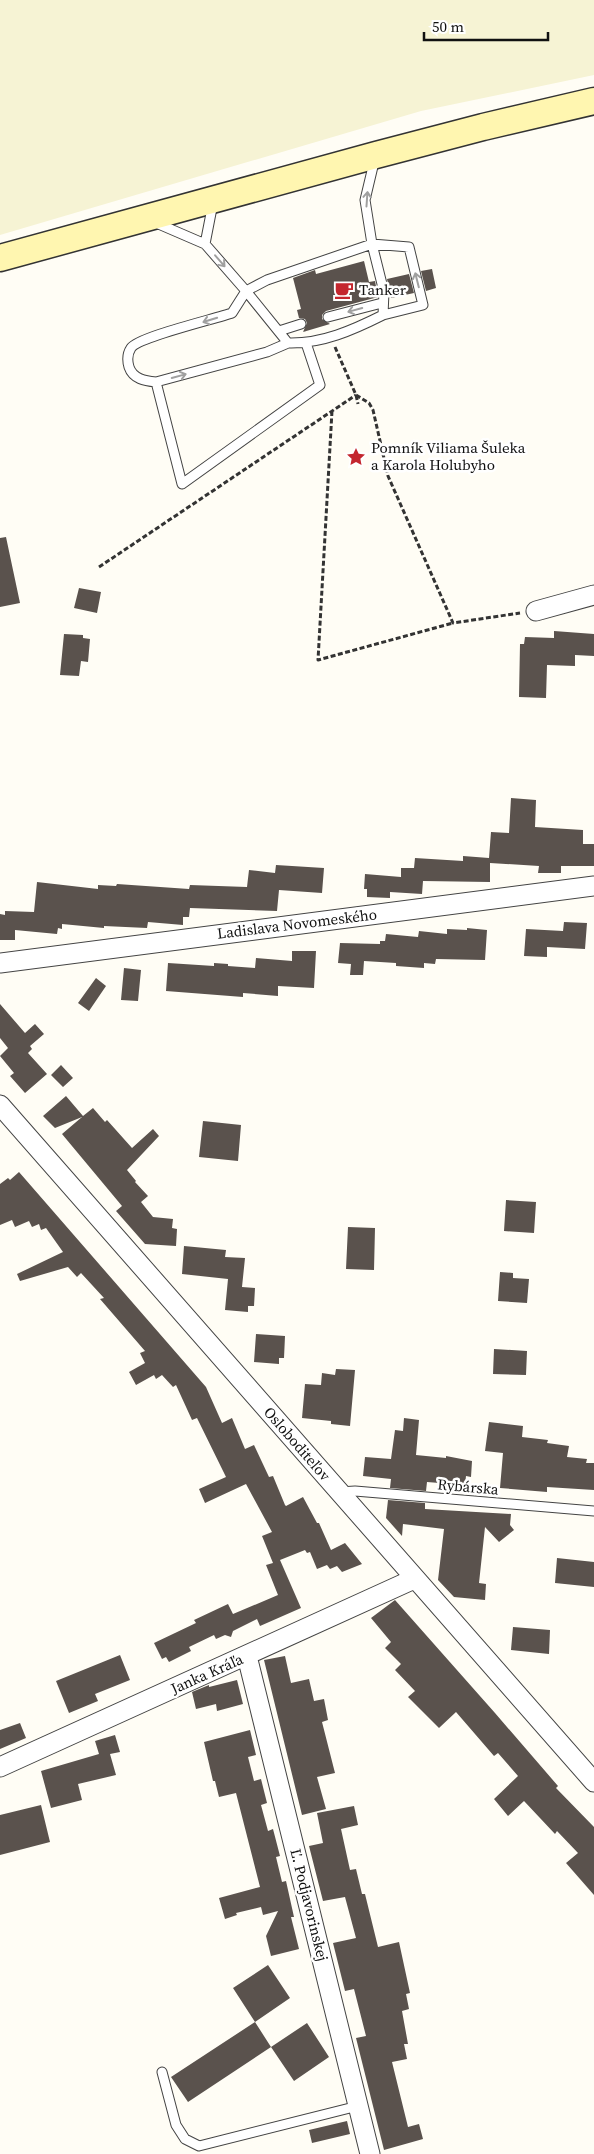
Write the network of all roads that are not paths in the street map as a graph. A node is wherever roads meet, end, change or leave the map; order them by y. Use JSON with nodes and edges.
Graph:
{"nodes":[{"id":1,"x":594,"y":101,"type":"edge"},
{"id":2,"x":376,"y":154,"type":"junction"},
{"id":3,"x":213,"y":201,"type":"junction"},
{"id":4,"x":147,"y":219,"type":"junction"},
{"id":5,"x":205,"y":244,"type":"junction"},
{"id":6,"x":372,"y":244,"type":"junction"},
{"id":7,"x":0,"y":258,"type":"edge"},
{"id":8,"x":246,"y":291,"type":"junction"},
{"id":9,"x":382,"y":303,"type":"junction"},
{"id":10,"x":383,"y":315,"type":"junction"},
{"id":11,"x":328,"y":317,"type":"dead end"},
{"id":12,"x":301,"y":324,"type":"dead end"},
{"id":13,"x":278,"y":331,"type":"junction"},
{"id":14,"x":288,"y":343,"type":"junction"},
{"id":15,"x":306,"y":344,"type":"junction"},
{"id":16,"x":156,"y":382,"type":"junction"},
{"id":17,"x":594,"y":594,"type":"edge"},
{"id":18,"x":536,"y":611,"type":"road end"},
{"id":19,"x":594,"y":886,"type":"edge"},
{"id":20,"x":0,"y":962,"type":"edge"},
{"id":21,"x":0,"y":1106,"type":"edge"},
{"id":22,"x":339,"y":1492,"type":"junction"},
{"id":23,"x":594,"y":1511,"type":"edge"},
{"id":24,"x":414,"y":1578,"type":"junction"},
{"id":25,"x":247,"y":1656,"type":"junction"},
{"id":26,"x":0,"y":1766,"type":"edge"},
{"id":27,"x":594,"y":1782,"type":"edge"},
{"id":28,"x":162,"y":2072,"type":"dead end"},
{"id":29,"x":358,"y":2106,"type":"junction"},
{"id":30,"x":370,"y":2154,"type":"edge"}],
"edges":[{"from":1,"to":2,"type":"main road"},
{"from":2,"to":3,"type":"main road"},
{"from":6,"to":2,"type":"lane","one_way":true},
{"from":3,"to":4,"type":"main road"},
{"from":3,"to":5,"type":"lane"},
{"from":4,"to":5,"type":"lane"},
{"from":4,"to":7,"type":"main road"},
{"from":5,"to":8,"type":"lane","one_way":true},
{"from":6,"to":8,"type":"lane"},
{"from":6,"to":9,"type":"lane"},
{"from":10,"to":6,"type":"lane","one_way":true},
{"from":8,"to":13,"type":"lane"},
{"from":8,"to":16,"type":"lane","one_way":true},
{"from":9,"to":10,"type":"lane"},
{"from":9,"to":11,"type":"lane","one_way":true},
{"from":10,"to":15,"type":"lane"},
{"from":12,"to":13,"type":"lane"},
{"from":13,"to":14,"type":"lane"},
{"from":14,"to":15,"type":"lane"},
{"from":16,"to":14,"type":"lane","one_way":true},
{"from":15,"to":16,"type":"lane"},
{"from":17,"to":18,"type":"street"},
{"from":19,"to":20,"type":"street","name":"Ladislava Novomeského"},
{"from":21,"to":22,"type":"street","name":"Osloboditeľov"},
{"from":22,"to":23,"type":"lane","name":"Rybárska"},
{"from":22,"to":24,"type":"street","name":"Osloboditeľov"},
{"from":24,"to":25,"type":"street","name":"Janka Kráľa"},
{"from":24,"to":27,"type":"street","name":"Osloboditeľov"},
{"from":25,"to":26,"type":"street","name":"Janka Kráľa"},
{"from":25,"to":29,"type":"street","name":"Ľ. Podjavorinskej"},
{"from":28,"to":29,"type":"lane"},
{"from":29,"to":30,"type":"street","name":"Ľ. Podjavorinskej"}]}
